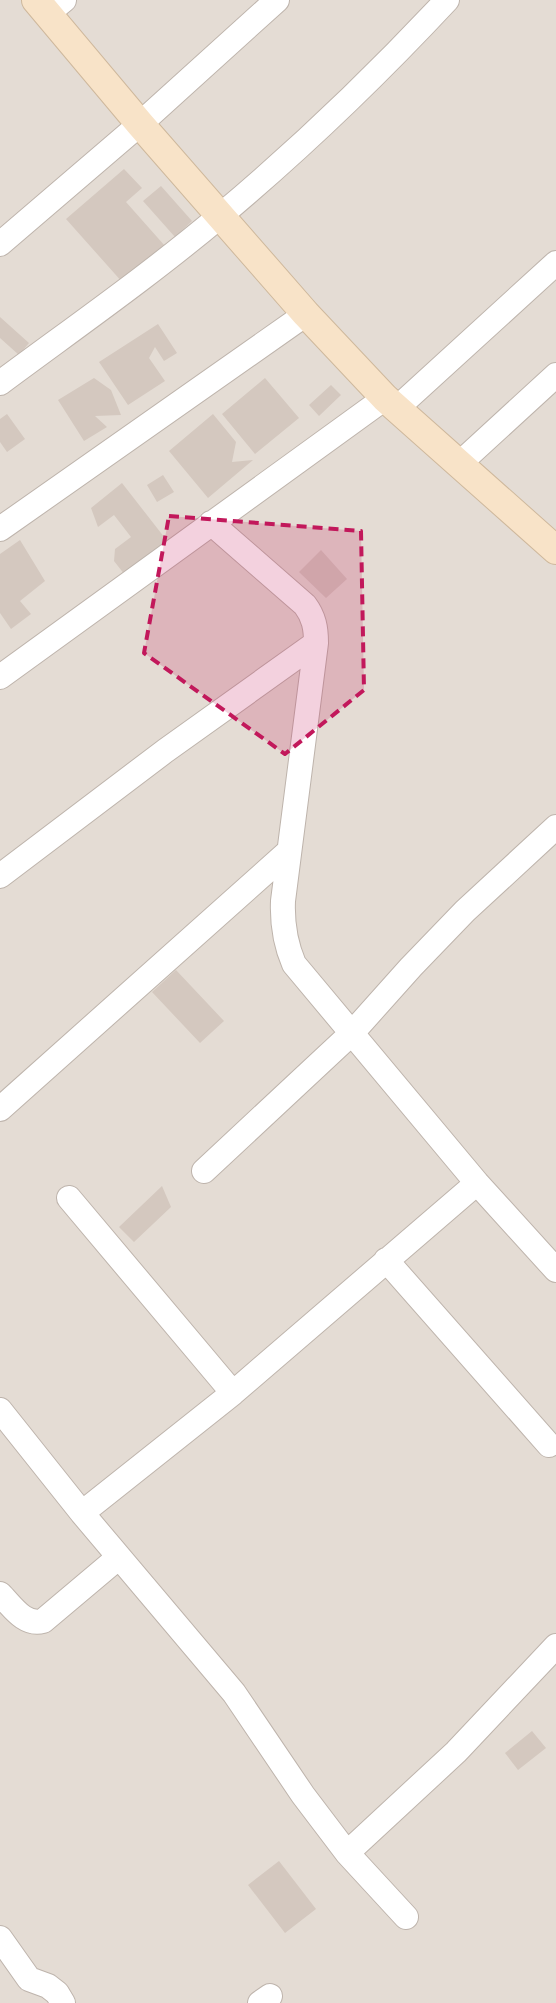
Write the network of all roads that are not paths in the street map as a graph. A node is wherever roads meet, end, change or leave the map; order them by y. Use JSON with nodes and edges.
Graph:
{"nodes":[{"id":1,"x":277,"y":0,"type":"edge"},
{"id":2,"x":447,"y":0,"type":"edge"},
{"id":3,"x":49,"y":5,"type":"edge"},
{"id":4,"x":140,"y":124,"type":"junction"},
{"id":5,"x":221,"y":215,"type":"junction"},
{"id":6,"x":0,"y":244,"type":"edge"},
{"id":7,"x":556,"y":263,"type":"edge"},
{"id":8,"x":306,"y":314,"type":"junction"},
{"id":9,"x":556,"y":375,"type":"edge"},
{"id":10,"x":0,"y":382,"type":"edge"},
{"id":11,"x":390,"y":404,"type":"junction"},
{"id":12,"x":459,"y":464,"type":"junction"},
{"id":13,"x":211,"y":523,"type":"junction"},
{"id":14,"x":0,"y":528,"type":"edge"},
{"id":15,"x":556,"y":550,"type":"edge"},
{"id":16,"x":316,"y":643,"type":"junction"},
{"id":17,"x":0,"y":677,"type":"edge"},
{"id":18,"x":556,"y":827,"type":"edge"},
{"id":19,"x":288,"y":852,"type":"junction"},
{"id":20,"x":0,"y":876,"type":"edge"},
{"id":21,"x":352,"y":1033,"type":"junction"},
{"id":22,"x":0,"y":1110,"type":"edge"},
{"id":23,"x":204,"y":1171,"type":"dead end"},
{"id":24,"x":476,"y":1182,"type":"junction"},
{"id":25,"x":69,"y":1198,"type":"dead end"},
{"id":26,"x":386,"y":1260,"type":"junction"},
{"id":27,"x":556,"y":1270,"type":"edge"},
{"id":28,"x":233,"y":1393,"type":"junction"},
{"id":29,"x":0,"y":1410,"type":"edge"},
{"id":30,"x":549,"y":1445,"type":"dead end"},
{"id":31,"x":82,"y":1513,"type":"junction"},
{"id":32,"x":120,"y":1557,"type":"junction"},
{"id":33,"x":0,"y":1594,"type":"edge"},
{"id":34,"x":556,"y":1646,"type":"edge"},
{"id":35,"x":347,"y":1853,"type":"junction"},
{"id":36,"x":406,"y":1917,"type":"dead end"},
{"id":37,"x":0,"y":1938,"type":"edge"},
{"id":38,"x":64,"y":2003,"type":"edge"}],
"edges":[{"from":1,"to":4,"type":"street"},
{"from":2,"to":5,"type":"street"},
{"from":3,"to":4,"type":"main road"},
{"from":4,"to":5,"type":"main road"},
{"from":4,"to":6,"type":"street"},
{"from":5,"to":8,"type":"main road"},
{"from":5,"to":10,"type":"street"},
{"from":7,"to":11,"type":"street"},
{"from":8,"to":11,"type":"main road"},
{"from":8,"to":14,"type":"street"},
{"from":9,"to":12,"type":"street"},
{"from":11,"to":12,"type":"main road"},
{"from":11,"to":13,"type":"street"},
{"from":12,"to":15,"type":"main road"},
{"from":13,"to":16,"type":"street"},
{"from":13,"to":17,"type":"street"},
{"from":16,"to":19,"type":"street"},
{"from":16,"to":20,"type":"street"},
{"from":18,"to":21,"type":"street"},
{"from":19,"to":21,"type":"street"},
{"from":19,"to":22,"type":"street"},
{"from":21,"to":23,"type":"street"},
{"from":21,"to":24,"type":"street"},
{"from":24,"to":26,"type":"street"},
{"from":24,"to":27,"type":"street"},
{"from":25,"to":28,"type":"street"},
{"from":26,"to":28,"type":"street"},
{"from":26,"to":30,"type":"street"},
{"from":28,"to":31,"type":"street"},
{"from":29,"to":31,"type":"street"},
{"from":31,"to":32,"type":"street"},
{"from":32,"to":33,"type":"street"},
{"from":32,"to":35,"type":"street"},
{"from":34,"to":35,"type":"street"},
{"from":35,"to":36,"type":"street"},
{"from":37,"to":38,"type":"street"}]}
